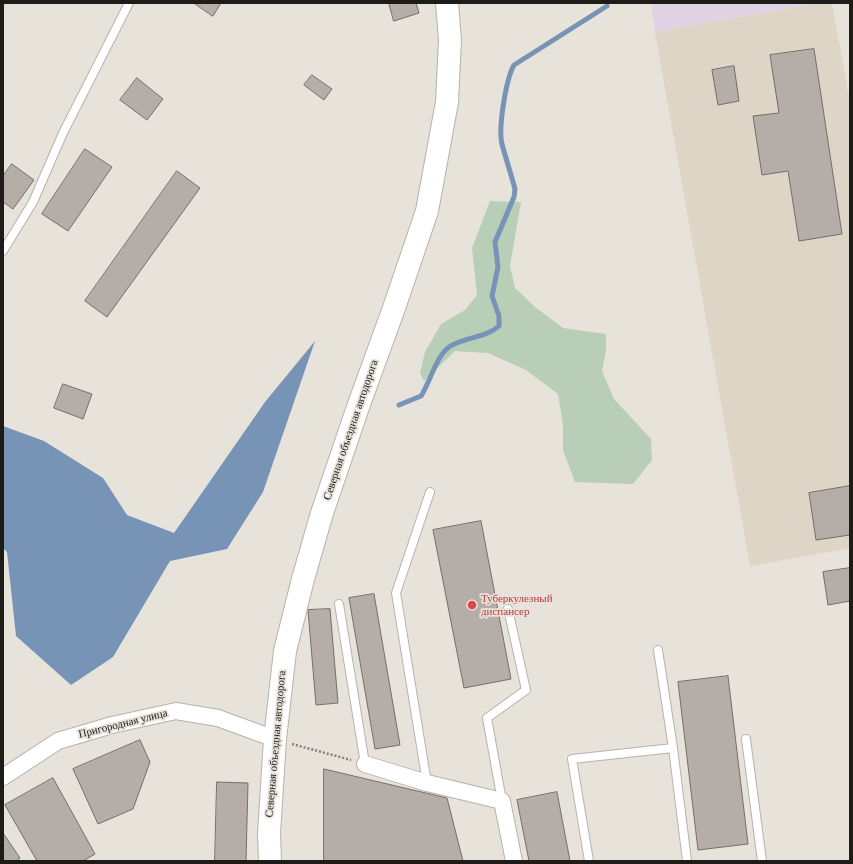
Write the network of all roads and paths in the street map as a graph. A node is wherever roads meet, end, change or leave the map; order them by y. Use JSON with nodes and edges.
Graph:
{"nodes":[{"id":1,"x":129,"y":3,"type":"edge"},
{"id":2,"x":447,"y":3,"type":"edge"},
{"id":3,"x":3,"y":251,"type":"edge"},
{"id":4,"x":430,"y":492,"type":"dead end"},
{"id":5,"x":340,"y":604,"type":"dead end"},
{"id":6,"x":508,"y":609,"type":"dead end"},
{"id":7,"x":658,"y":650,"type":"dead end"},
{"id":8,"x":274,"y":738,"type":"junction"},
{"id":9,"x":746,"y":739,"type":"dead end"},
{"id":10,"x":673,"y":748,"type":"junction"},
{"id":11,"x":365,"y":764,"type":"junction"},
{"id":12,"x":3,"y":777,"type":"edge"},
{"id":13,"x":427,"y":783,"type":"junction"},
{"id":14,"x":502,"y":801,"type":"junction"},
{"id":15,"x":270,"y":861,"type":"edge"},
{"id":16,"x":514,"y":861,"type":"edge"},
{"id":17,"x":589,"y":861,"type":"edge"},
{"id":18,"x":687,"y":861,"type":"edge"},
{"id":19,"x":762,"y":861,"type":"edge"}],
"edges":[{"from":1,"to":3,"type":"lane"},
{"from":2,"to":8,"type":"street","name":"Северная объездная автодорога"},
{"from":4,"to":13,"type":"lane"},
{"from":5,"to":11,"type":"lane"},
{"from":6,"to":14,"type":"lane"},
{"from":7,"to":10,"type":"lane"},
{"from":8,"to":11,"type":"path"},
{"from":8,"to":12,"type":"street","name":"Пригородная улица"},
{"from":8,"to":15,"type":"street","name":"Северная объездная автодорога"},
{"from":9,"to":19,"type":"lane"},
{"from":10,"to":17,"type":"lane"},
{"from":10,"to":18,"type":"lane"},
{"from":11,"to":13,"type":"street"},
{"from":13,"to":14,"type":"street"},
{"from":14,"to":16,"type":"street"}]}
